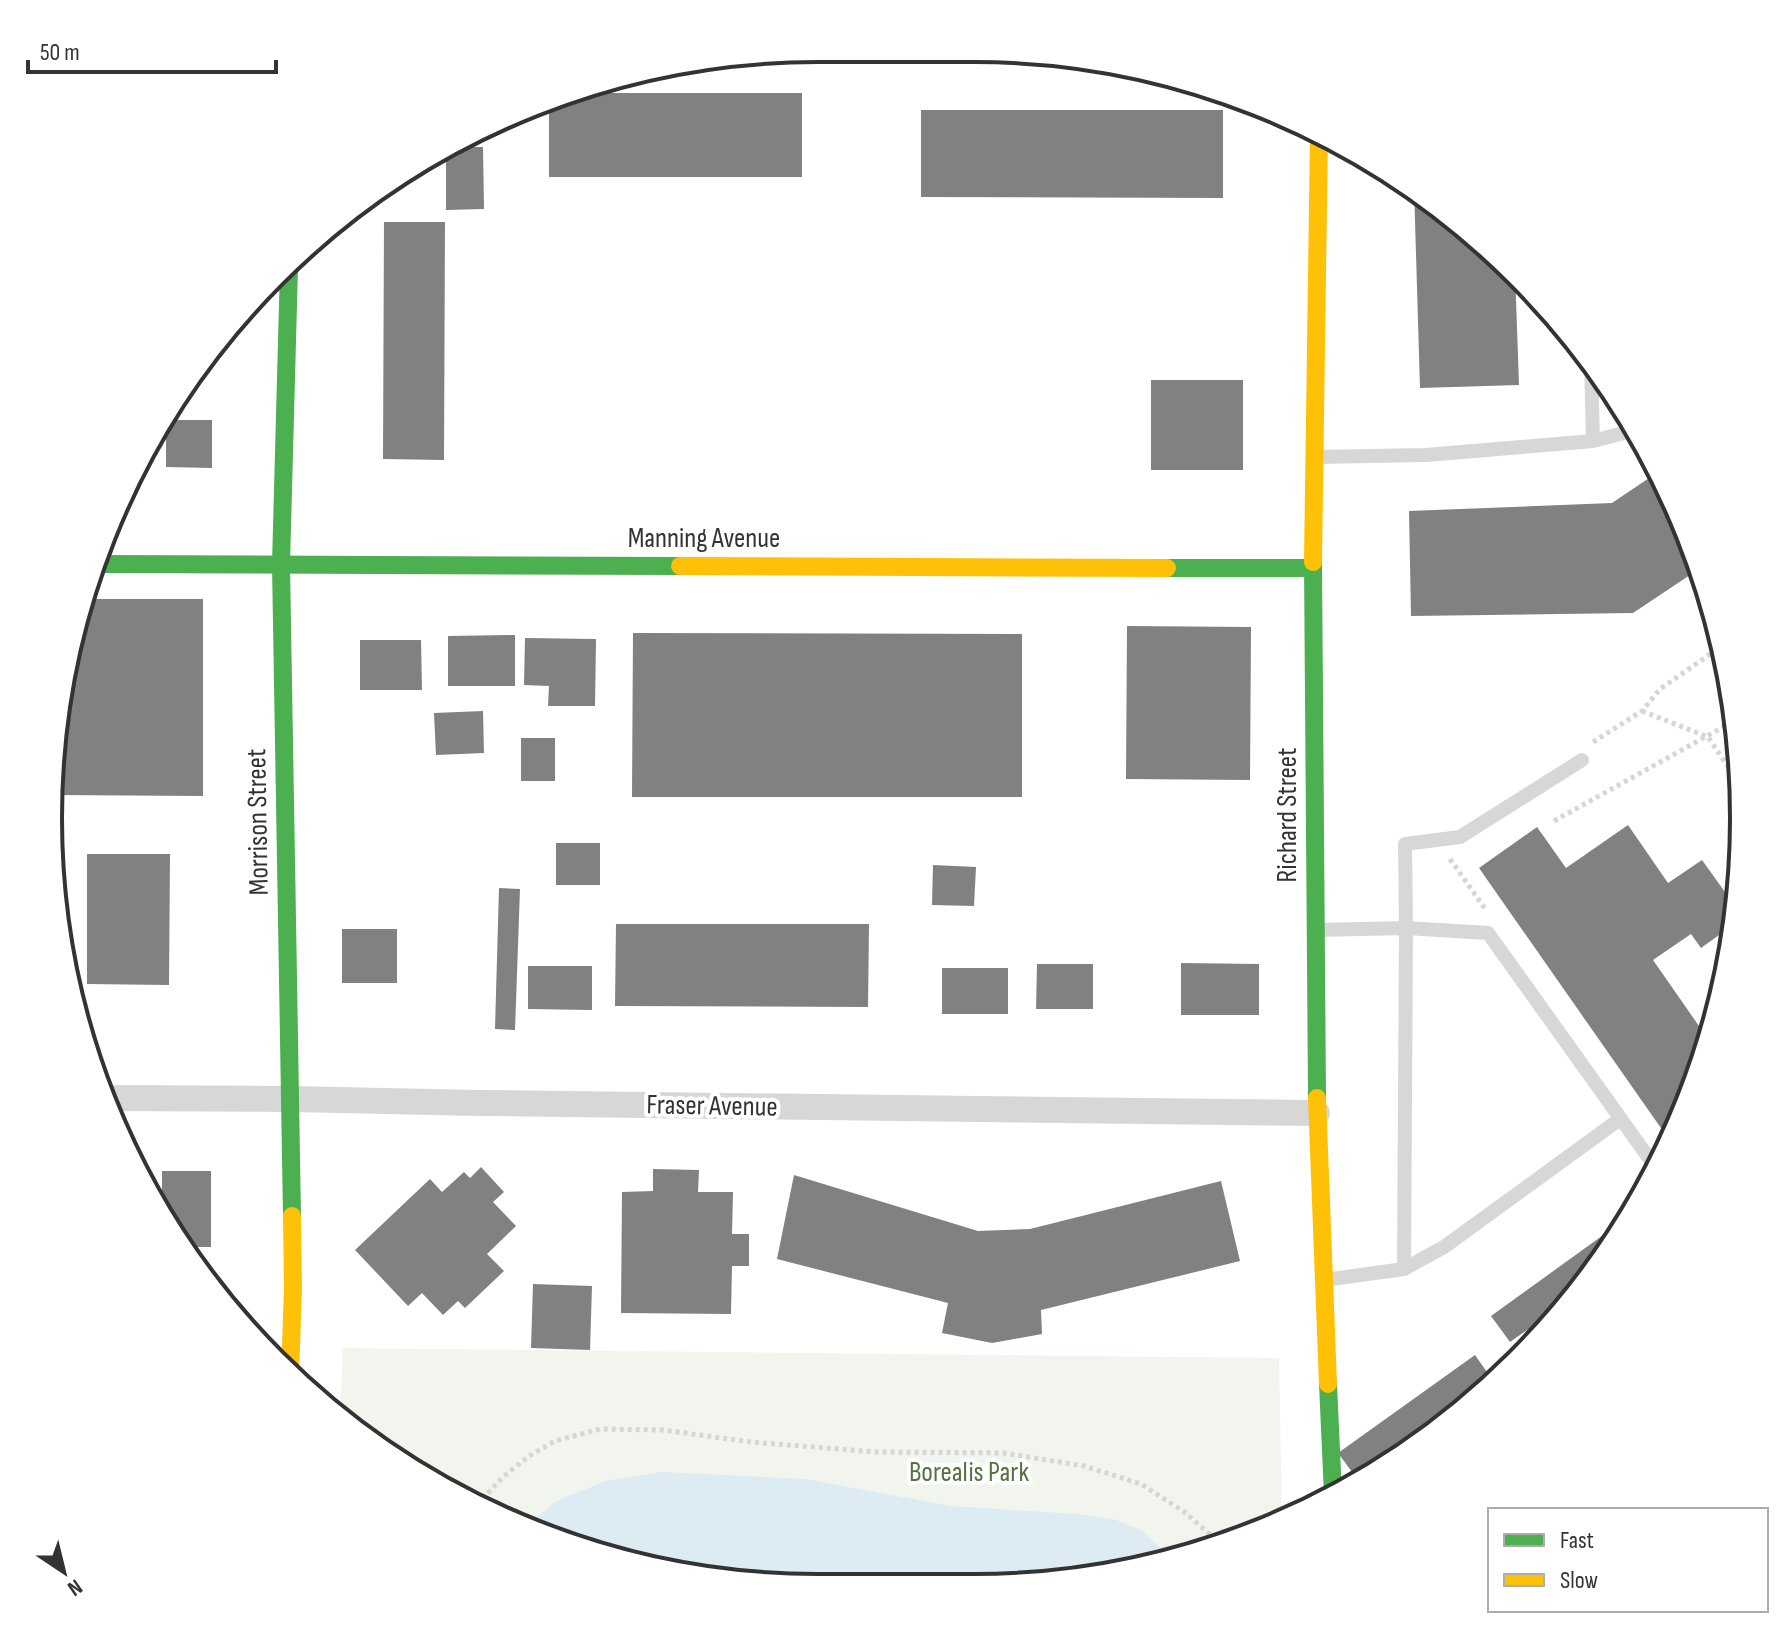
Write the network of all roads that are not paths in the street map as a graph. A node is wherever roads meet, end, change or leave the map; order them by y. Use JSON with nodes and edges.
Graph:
{"nodes":[{"id":1,"x":1319,"y":146,"type":"edge"},
{"id":2,"x":289,"y":278,"type":"edge"},
{"id":3,"x":1592,"y":382,"type":"edge"},
{"id":4,"x":1625,"y":433,"type":"edge"},
{"id":5,"x":1593,"y":441,"type":"junction"},
{"id":6,"x":1314,"y":457,"type":"junction"},
{"id":7,"x":106,"y":564,"type":"edge"},
{"id":8,"x":281,"y":564,"type":"junction"},
{"id":9,"x":1313,"y":568,"type":"junction"},
{"id":10,"x":1582,"y":754,"type":"road end"},
{"id":11,"x":1406,"y":928,"type":"junction"},
{"id":12,"x":1316,"y":930,"type":"junction"},
{"id":13,"x":116,"y":1098,"type":"edge"},
{"id":14,"x":291,"y":1099,"type":"junction"},
{"id":15,"x":1317,"y":1113,"type":"junction"},
{"id":16,"x":1620,"y":1119,"type":"junction"},
{"id":17,"x":1649,"y":1158,"type":"edge"},
{"id":18,"x":1404,"y":1269,"type":"junction"},
{"id":19,"x":1323,"y":1280,"type":"junction"},
{"id":20,"x":291,"y":1360,"type":"edge"},
{"id":21,"x":1332,"y":1483,"type":"edge"}],
"edges":[{"from":1,"to":6,"type":"street","name":"Richard Street"},
{"from":2,"to":8,"type":"street","name":"Morrison Street"},
{"from":3,"to":5,"type":"lane"},
{"from":4,"to":5,"type":"lane"},
{"from":5,"to":6,"type":"lane"},
{"from":6,"to":9,"type":"street","name":"Richard Street"},
{"from":7,"to":8,"type":"street","name":"Manning Avenue"},
{"from":8,"to":9,"type":"street","name":"Manning Avenue"},
{"from":8,"to":14,"type":"street","name":"Morrison Street"},
{"from":9,"to":12,"type":"street","name":"Richard Street"},
{"from":10,"to":11,"type":"lane"},
{"from":11,"to":12,"type":"lane"},
{"from":11,"to":16,"type":"lane"},
{"from":11,"to":18,"type":"lane"},
{"from":12,"to":15,"type":"street","name":"Richard Street"},
{"from":13,"to":14,"type":"street","name":"Fraser Avenue"},
{"from":14,"to":15,"type":"street","name":"Fraser Avenue"},
{"from":14,"to":20,"type":"street","name":"Morrison Street"},
{"from":15,"to":19,"type":"street","name":"Richard Street"},
{"from":16,"to":17,"type":"lane"},
{"from":16,"to":18,"type":"lane"},
{"from":18,"to":19,"type":"lane"},
{"from":19,"to":21,"type":"street","name":"Richard Street"}]}
